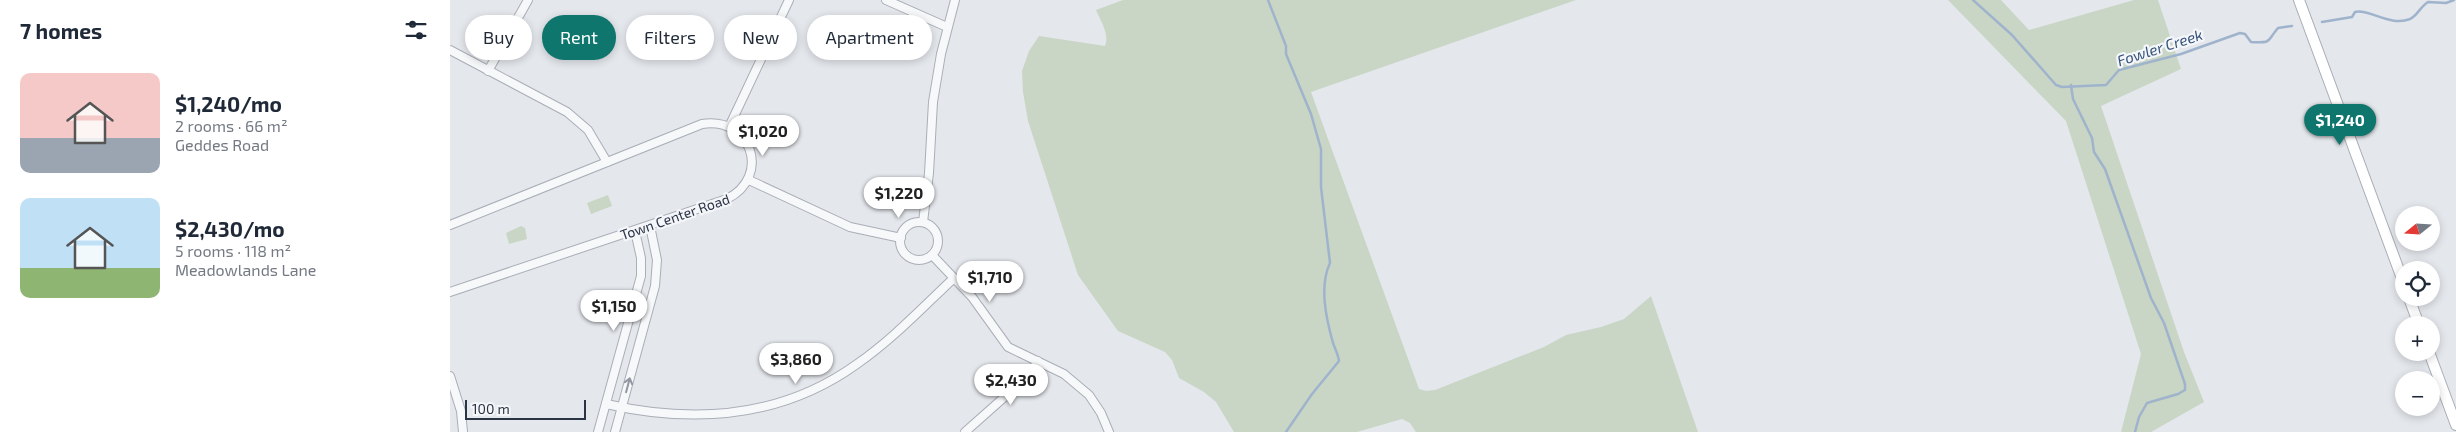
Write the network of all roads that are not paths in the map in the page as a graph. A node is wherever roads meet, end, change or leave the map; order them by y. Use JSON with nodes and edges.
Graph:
{"nodes":[{"id":1,"x":528,"y":0,"type":"edge"},
{"id":2,"x":789,"y":0,"type":"edge"},
{"id":3,"x":886,"y":0,"type":"edge"},
{"id":4,"x":955,"y":0,"type":"edge"},
{"id":5,"x":2299,"y":0,"type":"edge"},
{"id":6,"x":947,"y":27,"type":"junction"},
{"id":7,"x":450,"y":50,"type":"edge"},
{"id":8,"x":488,"y":71,"type":"junction"},
{"id":9,"x":730,"y":127,"type":"junction"},
{"id":10,"x":607,"y":162,"type":"junction"},
{"id":11,"x":749,"y":180,"type":"junction"},
{"id":12,"x":923,"y":222,"type":"junction"},
{"id":13,"x":450,"y":225,"type":"edge"},
{"id":14,"x":650,"y":226,"type":"junction"},
{"id":15,"x":635,"y":231,"type":"junction"},
{"id":16,"x":901,"y":238,"type":"junction"},
{"id":17,"x":932,"y":255,"type":"junction"},
{"id":18,"x":2395,"y":261,"type":"edge"},
{"id":19,"x":954,"y":278,"type":"junction"},
{"id":20,"x":450,"y":292,"type":"edge"},
{"id":21,"x":2432,"y":361,"type":"edge"},
{"id":22,"x":1038,"y":362,"type":"junction"},
{"id":23,"x":450,"y":376,"type":"edge"},
{"id":24,"x":606,"y":404,"type":"junction"},
{"id":25,"x":622,"y":407,"type":"junction"},
{"id":26,"x":2456,"y":425,"type":"edge"},
{"id":27,"x":975,"y":428,"type":"edge"},
{"id":28,"x":463,"y":432,"type":"edge"},
{"id":29,"x":598,"y":432,"type":"edge"},
{"id":30,"x":615,"y":432,"type":"edge"},
{"id":31,"x":965,"y":432,"type":"edge"},
{"id":32,"x":1109,"y":432,"type":"edge"}],
"edges":[{"from":1,"to":8,"type":"street"},
{"from":2,"to":9,"type":"street"},
{"from":3,"to":6,"type":"street"},
{"from":4,"to":6,"type":"street"},
{"from":5,"to":18,"type":"main road"},
{"from":6,"to":12,"type":"street"},
{"from":7,"to":8,"type":"street"},
{"from":8,"to":10,"type":"street"},
{"from":9,"to":10,"type":"street"},
{"from":9,"to":11,"type":"street"},
{"from":10,"to":13,"type":"street"},
{"from":11,"to":14,"type":"street","name":"Town Center Road"},
{"from":11,"to":16,"type":"street"},
{"from":12,"to":16,"type":"street"},
{"from":12,"to":17,"type":"street"},
{"from":14,"to":15,"type":"street","name":"Town Center Road"},
{"from":25,"to":14,"type":"street","one_way":true},
{"from":15,"to":20,"type":"street","name":"Town Center Road"},
{"from":15,"to":24,"type":"street"},
{"from":16,"to":17,"type":"street"},
{"from":17,"to":19,"type":"street"},
{"from":19,"to":22,"type":"street"},
{"from":19,"to":25,"type":"street"},
{"from":21,"to":26,"type":"main road"},
{"from":22,"to":27,"type":"street"},
{"from":22,"to":32,"type":"street"},
{"from":23,"to":28,"type":"street"},
{"from":24,"to":25,"type":"street"},
{"from":24,"to":29,"type":"street"},
{"from":25,"to":30,"type":"street"},
{"from":27,"to":31,"type":"street"}]}
